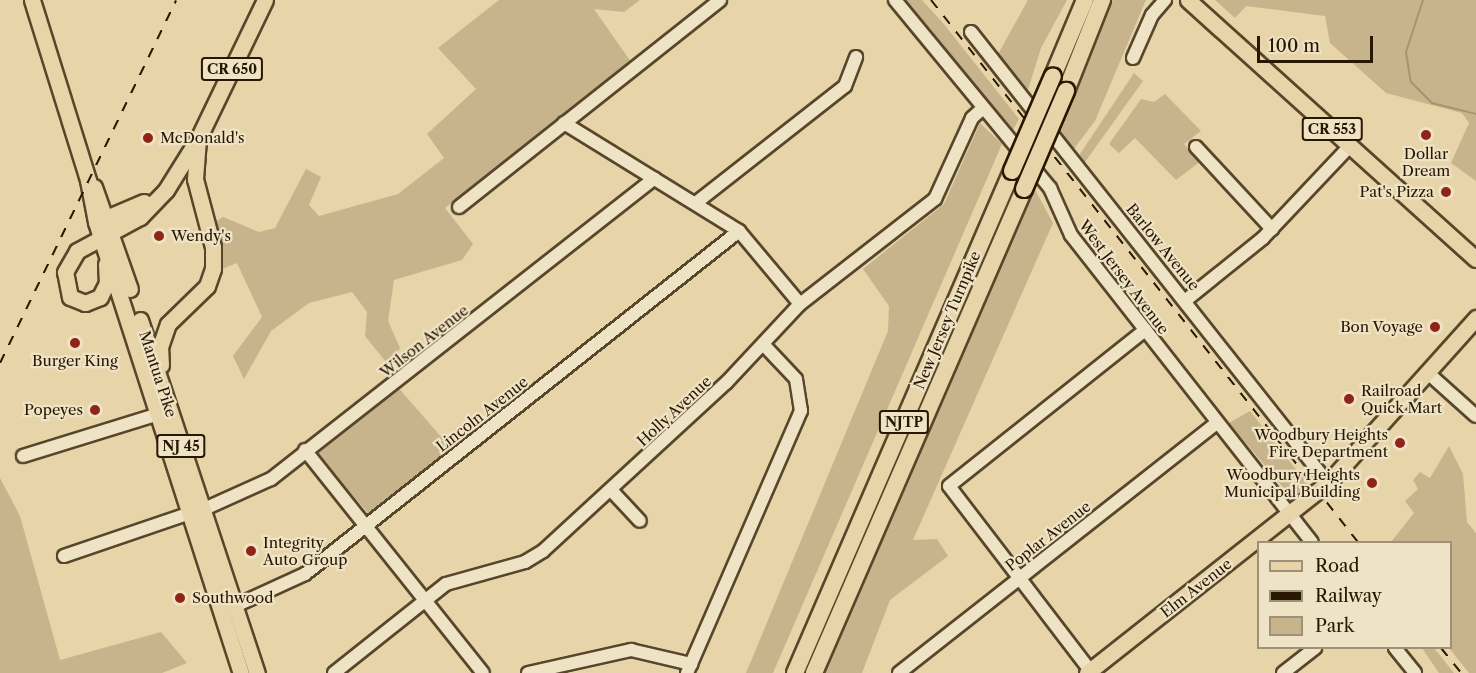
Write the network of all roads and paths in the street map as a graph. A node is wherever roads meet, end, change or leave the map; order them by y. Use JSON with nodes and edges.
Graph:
{"nodes":[{"id":1,"x":32,"y":0,"type":"edge"},
{"id":2,"x":265,"y":0,"type":"edge"},
{"id":3,"x":720,"y":0,"type":"edge"},
{"id":4,"x":895,"y":0,"type":"edge"},
{"id":5,"x":1085,"y":0,"type":"edge"},
{"id":6,"x":1102,"y":0,"type":"edge"},
{"id":7,"x":1165,"y":0,"type":"edge"},
{"id":8,"x":1188,"y":0,"type":"edge"},
{"id":9,"x":971,"y":32,"type":"dead end"},
{"id":10,"x":856,"y":57,"type":"dead end"},
{"id":11,"x":1133,"y":58,"type":"dead end"},
{"id":12,"x":982,"y":109,"type":"junction"},
{"id":13,"x":564,"y":123,"type":"junction"},
{"id":14,"x":199,"y":137,"type":"junction"},
{"id":15,"x":1350,"y":146,"type":"junction"},
{"id":16,"x":1196,"y":147,"type":"dead end"},
{"id":17,"x":654,"y":179,"type":"junction"},
{"id":18,"x":166,"y":183,"type":"junction"},
{"id":19,"x":697,"y":202,"type":"junction"},
{"id":20,"x":199,"y":203,"type":"junction"},
{"id":21,"x":459,"y":207,"type":"dead end"},
{"id":22,"x":1272,"y":229,"type":"junction"},
{"id":23,"x":103,"y":231,"type":"junction"},
{"id":24,"x":739,"y":231,"type":"junction"},
{"id":25,"x":1476,"y":260,"type":"edge"},
{"id":26,"x":1186,"y":300,"type":"junction"},
{"id":27,"x":800,"y":304,"type":"junction"},
{"id":28,"x":1476,"y":318,"type":"edge"},
{"id":29,"x":1145,"y":330,"type":"junction"},
{"id":30,"x":763,"y":344,"type":"junction"},
{"id":31,"x":1428,"y":373,"type":"junction"},
{"id":32,"x":159,"y":414,"type":"junction"},
{"id":33,"x":1476,"y":416,"type":"edge"},
{"id":34,"x":1217,"y":423,"type":"junction"},
{"id":35,"x":182,"y":446,"type":"junction"},
{"id":36,"x":305,"y":450,"type":"junction"},
{"id":37,"x":22,"y":456,"type":"dead end"},
{"id":38,"x":1328,"y":483,"type":"junction"},
{"id":39,"x":611,"y":490,"type":"junction"},
{"id":40,"x":196,"y":512,"type":"junction"},
{"id":41,"x":1290,"y":514,"type":"junction"},
{"id":42,"x":640,"y":521,"type":"dead end"},
{"id":43,"x":366,"y":525,"type":"junction"},
{"id":44,"x":1310,"y":541,"type":"edge"},
{"id":45,"x":64,"y":556,"type":"dead end"},
{"id":46,"x":1018,"y":579,"type":"junction"},
{"id":47,"x":425,"y":601,"type":"junction"},
{"id":48,"x":235,"y":606,"type":"junction"},
{"id":49,"x":1314,"y":649,"type":"edge"},
{"id":50,"x":1396,"y":649,"type":"edge"},
{"id":51,"x":689,"y":668,"type":"edge"},
{"id":52,"x":1090,"y":672,"type":"edge"},
{"id":53,"x":241,"y":673,"type":"edge"},
{"id":54,"x":257,"y":673,"type":"edge"},
{"id":55,"x":334,"y":673,"type":"edge"},
{"id":56,"x":483,"y":673,"type":"edge"},
{"id":57,"x":528,"y":673,"type":"edge"},
{"id":58,"x":795,"y":673,"type":"edge"},
{"id":59,"x":814,"y":673,"type":"edge"},
{"id":60,"x":898,"y":673,"type":"edge"},
{"id":61,"x":1283,"y":673,"type":"edge"},
{"id":62,"x":1415,"y":673,"type":"edge"}],
"edges":[{"from":1,"to":23,"type":"main road","name":"Mantua Pike","number":"NJ 45"},
{"from":2,"to":14,"type":"main road","number":"CR 650"},
{"from":3,"to":13,"type":"street"},
{"from":4,"to":12,"type":"street","name":"West Jersey Avenue"},
{"from":5,"to":58,"type":"highway","name":"New Jersey Turnpike","number":"NJTP","bridge":true},
{"from":6,"to":59,"type":"highway","name":"New Jersey Turnpike","number":"NJTP","bridge":true},
{"from":7,"to":11,"type":"street"},
{"from":8,"to":15,"type":"main road","number":"CR 553"},
{"from":9,"to":26,"type":"street","name":"Barlow Avenue"},
{"from":10,"to":19,"type":"street"},
{"from":12,"to":27,"type":"street","name":"Holly Avenue"},
{"from":12,"to":29,"type":"street","name":"West Jersey Avenue"},
{"from":13,"to":17,"type":"street"},
{"from":13,"to":21,"type":"street"},
{"from":14,"to":18,"type":"main road","number":"CR 650"},
{"from":14,"to":20,"type":"main road"},
{"from":15,"to":22,"type":"street"},
{"from":15,"to":25,"type":"main road","number":"CR 553"},
{"from":16,"to":22,"type":"street"},
{"from":17,"to":19,"type":"street"},
{"from":17,"to":36,"type":"street","name":"Wilson Avenue"},
{"from":18,"to":20,"type":"main road"},
{"from":18,"to":23,"type":"main road","number":"CR 650"},
{"from":19,"to":24,"type":"street"},
{"from":20,"to":35,"type":"main road"},
{"from":22,"to":26,"type":"street"},
{"from":23,"to":32,"type":"main road","name":"Mantua Pike","number":"NJ 45"},
{"from":23,"to":35,"type":"main road","name":"Mantua Pike","number":"NJ 45"},
{"from":24,"to":27,"type":"street"},
{"from":24,"to":43,"type":"street","name":"Lincoln Avenue"},
{"from":26,"to":38,"type":"street","name":"Barlow Avenue"},
{"from":27,"to":30,"type":"street","name":"Holly Avenue"},
{"from":28,"to":31,"type":"main road","name":"Elm Avenue"},
{"from":29,"to":34,"type":"street","name":"West Jersey Avenue"},
{"from":29,"to":46,"type":"street"},
{"from":30,"to":39,"type":"street","name":"Holly Avenue"},
{"from":30,"to":51,"type":"street"},
{"from":31,"to":33,"type":"street"},
{"from":31,"to":38,"type":"main road","name":"Elm Avenue"},
{"from":32,"to":37,"type":"street"},
{"from":32,"to":40,"type":"main road","name":"Mantua Pike","number":"NJ 45"},
{"from":34,"to":41,"type":"street","name":"West Jersey Avenue"},
{"from":34,"to":46,"type":"street","name":"Poplar Avenue"},
{"from":35,"to":40,"type":"main road","name":"Mantua Pike","number":"NJ 45"},
{"from":36,"to":40,"type":"street","name":"Wilson Avenue"},
{"from":36,"to":43,"type":"street"},
{"from":38,"to":41,"type":"main road","name":"Elm Avenue"},
{"from":39,"to":42,"type":"street"},
{"from":39,"to":47,"type":"street","name":"Holly Avenue"},
{"from":40,"to":45,"type":"street","name":"Wilson Avenue"},
{"from":40,"to":48,"type":"main road","name":"Mantua Pike","number":"NJ 45"},
{"from":40,"to":53,"type":"main road","name":"Mantua Pike","number":"NJ 45"},
{"from":41,"to":44,"type":"street","name":"West Jersey Avenue"},
{"from":41,"to":52,"type":"main road","name":"Elm Avenue"},
{"from":43,"to":47,"type":"street"},
{"from":43,"to":48,"type":"street","name":"Lincoln Avenue"},
{"from":46,"to":52,"type":"street"},
{"from":46,"to":60,"type":"street","name":"Poplar Avenue"},
{"from":47,"to":55,"type":"street","name":"Holly Avenue"},
{"from":47,"to":56,"type":"street"},
{"from":48,"to":54,"type":"main road","name":"Mantua Pike","number":"NJ 45"},
{"from":49,"to":61,"type":"street"},
{"from":50,"to":62,"type":"street"},
{"from":51,"to":57,"type":"street"}]}
